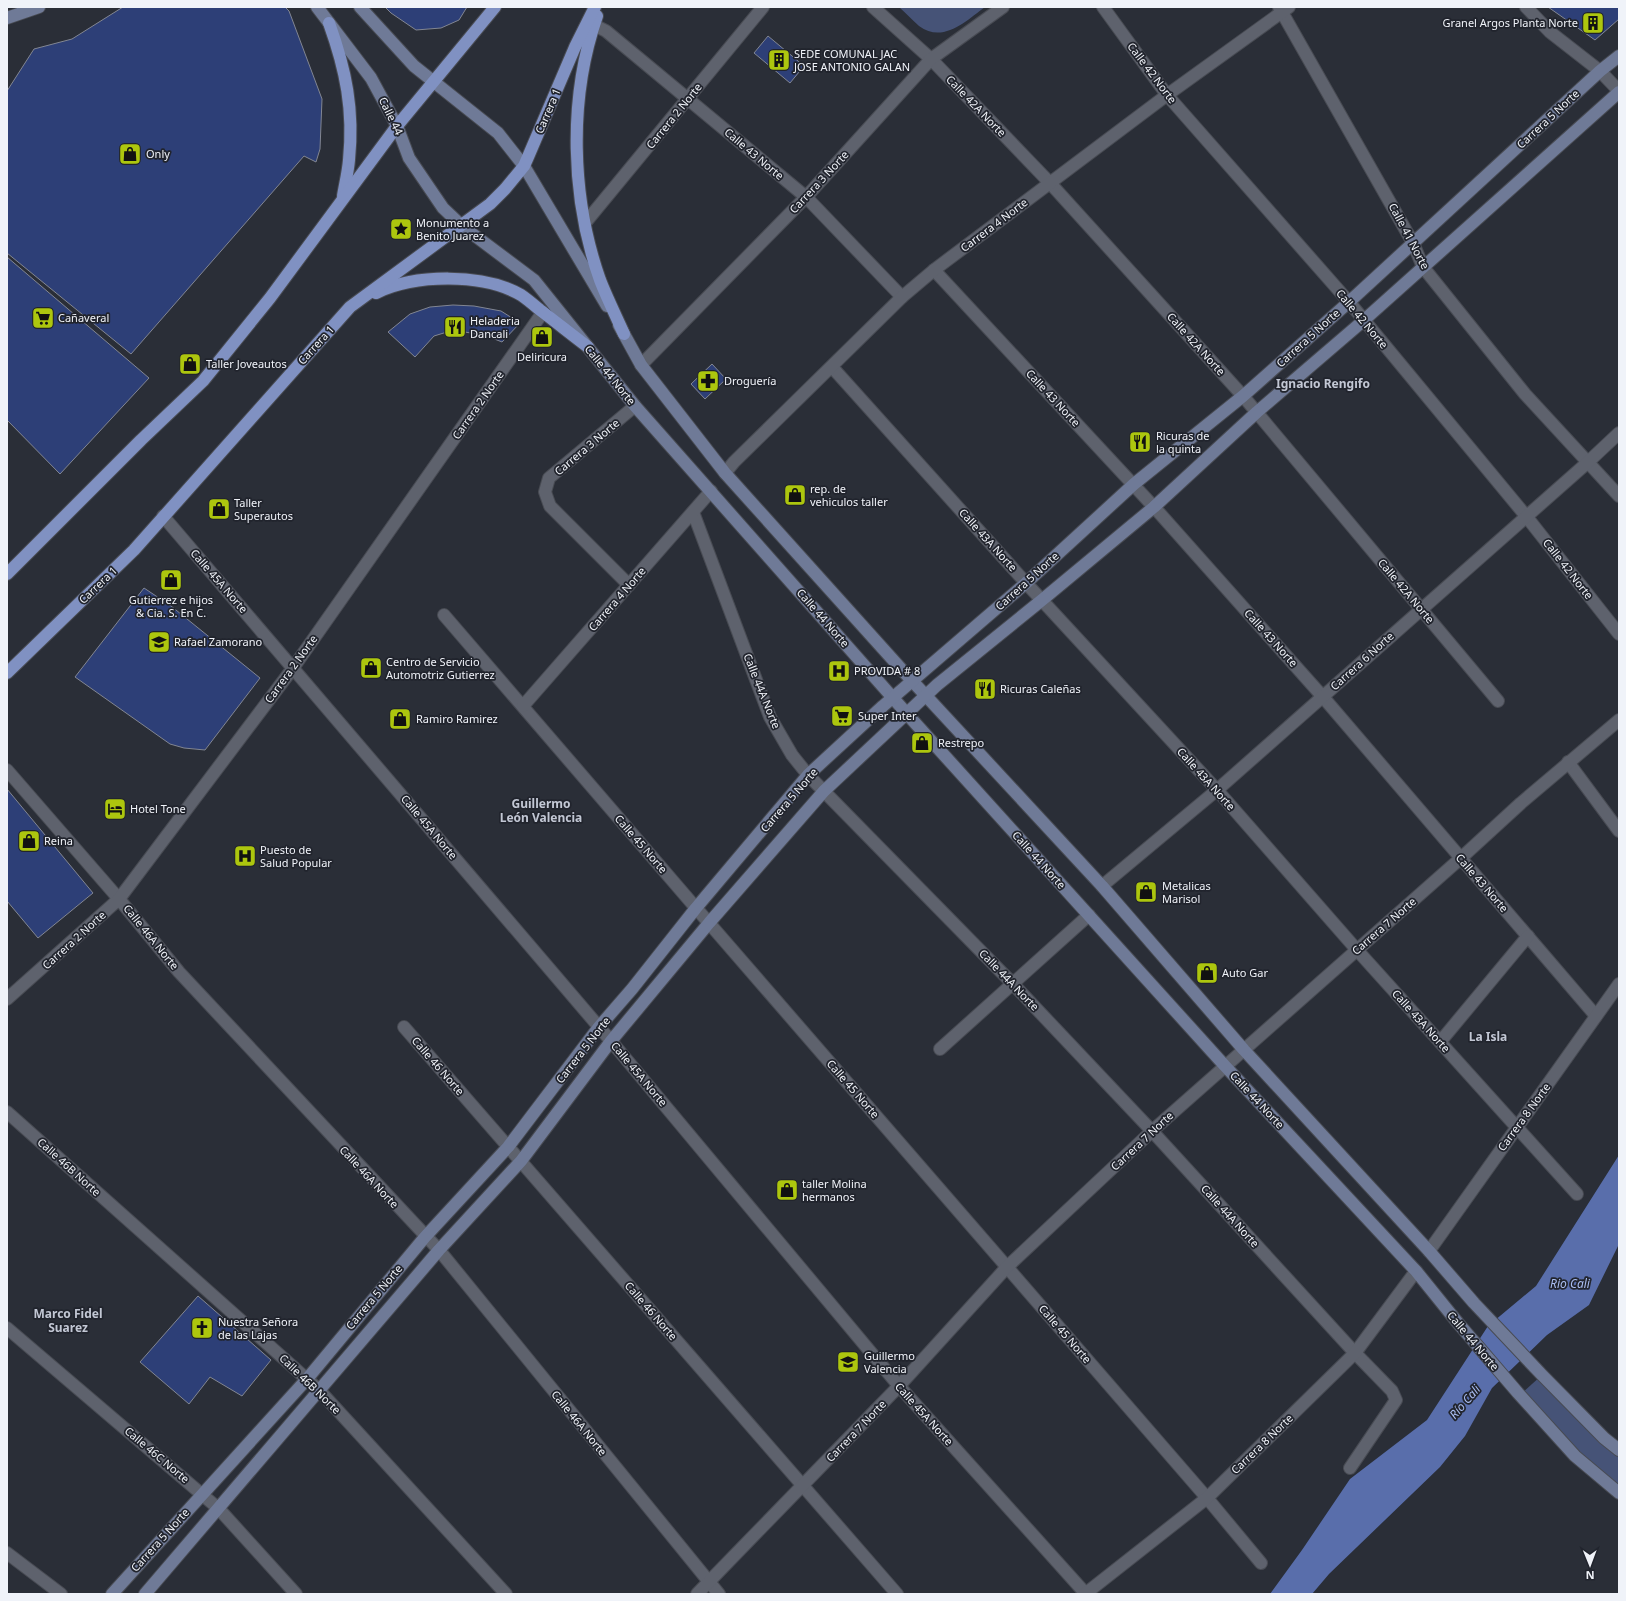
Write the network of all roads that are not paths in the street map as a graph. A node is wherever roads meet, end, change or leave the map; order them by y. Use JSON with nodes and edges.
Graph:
{"nodes":[{"id":1,"x":39,"y":7,"type":"edge"},
{"id":2,"x":317,"y":7,"type":"edge"},
{"id":3,"x":360,"y":7,"type":"edge"},
{"id":4,"x":495,"y":7,"type":"edge"},
{"id":5,"x":595,"y":7,"type":"edge"},
{"id":6,"x":600,"y":7,"type":"edge"},
{"id":7,"x":763,"y":7,"type":"edge"},
{"id":8,"x":873,"y":7,"type":"edge"},
{"id":9,"x":1003,"y":7,"type":"edge"},
{"id":10,"x":1103,"y":7,"type":"edge"},
{"id":11,"x":1526,"y":7,"type":"edge"},
{"id":12,"x":1283,"y":9,"type":"edge"},
{"id":13,"x":7,"y":18,"type":"edge"},
{"id":14,"x":329,"y":23,"type":"junction"},
{"id":15,"x":594,"y":25,"type":"junction"},
{"id":16,"x":1619,"y":56,"type":"edge"},
{"id":17,"x":931,"y":59,"type":"junction"},
{"id":18,"x":1600,"y":71,"type":"junction"},
{"id":19,"x":435,"y":82,"type":"junction"},
{"id":20,"x":1619,"y":92,"type":"edge"},
{"id":21,"x":1167,"y":95,"type":"junction"},
{"id":22,"x":688,"y":99,"type":"junction"},
{"id":23,"x":397,"y":126,"type":"junction"},
{"id":24,"x":524,"y":166,"type":"junction"},
{"id":25,"x":1050,"y":183,"type":"junction"},
{"id":26,"x":806,"y":197,"type":"junction"},
{"id":27,"x":342,"y":199,"type":"junction"},
{"id":28,"x":584,"y":223,"type":"junction"},
{"id":29,"x":462,"y":226,"type":"junction"},
{"id":30,"x":1414,"y":243,"type":"junction"},
{"id":31,"x":1423,"y":267,"type":"junction"},
{"id":32,"x":934,"y":270,"type":"junction"},
{"id":33,"x":902,"y":297,"type":"junction"},
{"id":34,"x":1348,"y":302,"type":"junction"},
{"id":35,"x":350,"y":307,"type":"junction"},
{"id":36,"x":543,"y":312,"type":"junction"},
{"id":37,"x":1363,"y":321,"type":"junction"},
{"id":38,"x":624,"y":334,"type":"junction"},
{"id":39,"x":588,"y":347,"type":"junction"},
{"id":40,"x":641,"y":364,"type":"junction"},
{"id":41,"x":832,"y":367,"type":"junction"},
{"id":42,"x":1243,"y":396,"type":"junction"},
{"id":43,"x":636,"y":406,"type":"junction"},
{"id":44,"x":1257,"y":412,"type":"junction"},
{"id":45,"x":1619,"y":433,"type":"edge"},
{"id":46,"x":1587,"y":463,"type":"junction"},
{"id":47,"x":725,"y":473,"type":"junction"},
{"id":48,"x":1134,"y":484,"type":"junction"},
{"id":49,"x":711,"y":491,"type":"junction"},
{"id":50,"x":1619,"y":496,"type":"edge"},
{"id":51,"x":1154,"y":507,"type":"junction"},
{"id":52,"x":693,"y":512,"type":"junction"},
{"id":53,"x":163,"y":516,"type":"junction"},
{"id":54,"x":1526,"y":516,"type":"junction"},
{"id":55,"x":7,"y":574,"type":"edge"},
{"id":56,"x":1026,"y":583,"type":"junction"},
{"id":57,"x":629,"y":585,"type":"junction"},
{"id":58,"x":1042,"y":600,"type":"junction"},
{"id":59,"x":1421,"y":609,"type":"junction"},
{"id":60,"x":444,"y":614,"type":"dead end"},
{"id":61,"x":1619,"y":634,"type":"edge"},
{"id":62,"x":293,"y":668,"type":"junction"},
{"id":63,"x":7,"y":673,"type":"edge"},
{"id":64,"x":912,"y":680,"type":"junction"},
{"id":65,"x":926,"y":695,"type":"junction"},
{"id":66,"x":893,"y":697,"type":"junction"},
{"id":67,"x":1323,"y":697,"type":"junction"},
{"id":68,"x":1498,"y":701,"type":"dead end"},
{"id":69,"x":523,"y":706,"type":"junction"},
{"id":70,"x":906,"y":713,"type":"junction"},
{"id":71,"x":1619,"y":720,"type":"edge"},
{"id":72,"x":1568,"y":762,"type":"junction"},
{"id":73,"x":7,"y":770,"type":"edge"},
{"id":74,"x":808,"y":775,"type":"junction"},
{"id":75,"x":1217,"y":790,"type":"junction"},
{"id":76,"x":824,"y":791,"type":"junction"},
{"id":77,"x":1619,"y":831,"type":"edge"},
{"id":78,"x":1460,"y":858,"type":"junction"},
{"id":79,"x":1102,"y":886,"type":"junction"},
{"id":80,"x":119,"y":899,"type":"junction"},
{"id":81,"x":696,"y":908,"type":"junction"},
{"id":82,"x":1089,"y":915,"type":"junction"},
{"id":83,"x":709,"y":923,"type":"junction"},
{"id":84,"x":1528,"y":936,"type":"junction"},
{"id":85,"x":1357,"y":950,"type":"junction"},
{"id":86,"x":1013,"y":984,"type":"junction"},
{"id":87,"x":1619,"y":984,"type":"edge"},
{"id":88,"x":7,"y":999,"type":"edge"},
{"id":89,"x":1596,"y":1016,"type":"junction"},
{"id":90,"x":404,"y":1027,"type":"dead end"},
{"id":91,"x":599,"y":1027,"type":"junction"},
{"id":92,"x":611,"y":1041,"type":"junction"},
{"id":93,"x":1440,"y":1042,"type":"junction"},
{"id":94,"x":940,"y":1049,"type":"dead end"},
{"id":95,"x":1244,"y":1050,"type":"junction"},
{"id":96,"x":1225,"y":1066,"type":"junction"},
{"id":97,"x":7,"y":1112,"type":"edge"},
{"id":98,"x":1517,"y":1127,"type":"junction"},
{"id":99,"x":1152,"y":1131,"type":"junction"},
{"id":100,"x":508,"y":1147,"type":"junction"},
{"id":101,"x":521,"y":1160,"type":"junction"},
{"id":102,"x":1577,"y":1194,"type":"dead end"},
{"id":103,"x":425,"y":1237,"type":"junction"},
{"id":104,"x":439,"y":1250,"type":"junction"},
{"id":105,"x":1429,"y":1251,"type":"junction"},
{"id":106,"x":1008,"y":1267,"type":"junction"},
{"id":107,"x":1416,"y":1271,"type":"junction"},
{"id":108,"x":7,"y":1328,"type":"edge"},
{"id":109,"x":1355,"y":1353,"type":"junction"},
{"id":110,"x":307,"y":1379,"type":"junction"},
{"id":111,"x":899,"y":1386,"type":"junction"},
{"id":112,"x":319,"y":1390,"type":"junction"},
{"id":113,"x":1619,"y":1450,"type":"edge"},
{"id":114,"x":1350,"y":1468,"type":"dead end"},
{"id":115,"x":803,"y":1486,"type":"junction"},
{"id":116,"x":202,"y":1493,"type":"junction"},
{"id":117,"x":1619,"y":1494,"type":"edge"},
{"id":118,"x":1207,"y":1498,"type":"junction"},
{"id":119,"x":219,"y":1509,"type":"junction"},
{"id":120,"x":7,"y":1552,"type":"edge"},
{"id":121,"x":1261,"y":1563,"type":"dead end"},
{"id":122,"x":708,"y":1582,"type":"junction"},
{"id":123,"x":61,"y":1594,"type":"edge"},
{"id":124,"x":112,"y":1594,"type":"edge"},
{"id":125,"x":145,"y":1594,"type":"edge"},
{"id":126,"x":296,"y":1594,"type":"edge"},
{"id":127,"x":506,"y":1594,"type":"edge"},
{"id":128,"x":697,"y":1594,"type":"edge"},
{"id":129,"x":719,"y":1594,"type":"edge"},
{"id":130,"x":897,"y":1594,"type":"edge"},
{"id":131,"x":1085,"y":1594,"type":"edge"}],
"edges":[{"from":1,"to":13,"type":"street"},
{"from":2,"to":14,"type":"street","name":"Calle 44"},
{"from":3,"to":19,"type":"street"},
{"from":4,"to":19,"type":"main road"},
{"from":5,"to":24,"type":"main road","name":"Carrera 1"},
{"from":6,"to":15,"type":"main road"},
{"from":7,"to":22,"type":"street","name":"Carrera 2 Norte"},
{"from":8,"to":17,"type":"street","name":"Calle 42A Norte"},
{"from":9,"to":17,"type":"street","name":"Carrera 3 Norte"},
{"from":10,"to":21,"type":"street","name":"Calle 42 Norte"},
{"from":11,"to":18,"type":"street"},
{"from":12,"to":21,"type":"street","name":"Carrera 4 Norte"},
{"from":12,"to":30,"type":"street","name":"Calle 41 Norte"},
{"from":14,"to":23,"type":"street","name":"Calle 44"},
{"from":14,"to":27,"type":"main road"},
{"from":15,"to":22,"type":"street","name":"Calle 43 Norte"},
{"from":15,"to":28,"type":"main road"},
{"from":16,"to":18,"type":"street","name":"Carrera 5 Norte"},
{"from":17,"to":25,"type":"street","name":"Calle 42A Norte"},
{"from":17,"to":26,"type":"street","name":"Carrera 3 Norte"},
{"from":18,"to":20,"type":"street"},
{"from":18,"to":30,"type":"street","name":"Carrera 5 Norte"},
{"from":19,"to":23,"type":"main road"},
{"from":19,"to":24,"type":"street"},
{"from":20,"to":31,"type":"street","name":"Carrera 5 Norte"},
{"from":21,"to":25,"type":"street","name":"Carrera 4 Norte"},
{"from":21,"to":34,"type":"street","name":"Calle 42 Norte"},
{"from":22,"to":26,"type":"street","name":"Calle 43 Norte"},
{"from":22,"to":28,"type":"street","name":"Carrera 2 Norte"},
{"from":23,"to":27,"type":"main road"},
{"from":23,"to":29,"type":"street","name":"Calle 44"},
{"from":24,"to":29,"type":"main road","name":"Carrera 1"},
{"from":24,"to":38,"type":"street"},
{"from":25,"to":32,"type":"street","name":"Carrera 4 Norte"},
{"from":25,"to":42,"type":"street","name":"Calle 42A Norte"},
{"from":26,"to":33,"type":"street","name":"Calle 43 Norte"},
{"from":26,"to":40,"type":"street","name":"Carrera 3 Norte"},
{"from":27,"to":55,"type":"main road"},
{"from":28,"to":38,"type":"main road"},
{"from":29,"to":35,"type":"main road","name":"Carrera 1"},
{"from":29,"to":39,"type":"street","name":"Calle 44 Norte"},
{"from":30,"to":31,"type":"street","name":"Calle 41 Norte"},
{"from":30,"to":34,"type":"street","name":"Carrera 5 Norte"},
{"from":31,"to":37,"type":"street","name":"Carrera 5 Norte"},
{"from":31,"to":46,"type":"street","name":"Calle 41 Norte"},
{"from":32,"to":33,"type":"street","name":"Carrera 4 Norte"},
{"from":32,"to":48,"type":"street","name":"Calle 43 Norte"},
{"from":33,"to":41,"type":"street","name":"Carrera 4 Norte"},
{"from":34,"to":37,"type":"street","name":"Calle 42 Norte"},
{"from":34,"to":42,"type":"street","name":"Carrera 5 Norte"},
{"from":35,"to":36,"type":"main road"},
{"from":35,"to":53,"type":"main road","name":"Carrera 1"},
{"from":36,"to":39,"type":"main road"},
{"from":36,"to":62,"type":"street","name":"Carrera 2 Norte"},
{"from":37,"to":44,"type":"street","name":"Carrera 5 Norte"},
{"from":37,"to":54,"type":"street","name":"Calle 42 Norte"},
{"from":38,"to":40,"type":"street"},
{"from":39,"to":43,"type":"street","name":"Calle 44 Norte"},
{"from":40,"to":47,"type":"street"},
{"from":41,"to":47,"type":"street","name":"Carrera 4 Norte"},
{"from":41,"to":56,"type":"street","name":"Calle 43A Norte"},
{"from":42,"to":44,"type":"street","name":"Calle 42A Norte"},
{"from":42,"to":48,"type":"street","name":"Carrera 5 Norte"},
{"from":43,"to":49,"type":"street","name":"Calle 44 Norte"},
{"from":43,"to":57,"type":"street","name":"Carrera 3 Norte"},
{"from":44,"to":51,"type":"street","name":"Carrera 5 Norte"},
{"from":44,"to":59,"type":"street","name":"Calle 42A Norte"},
{"from":45,"to":46,"type":"street","name":"Carrera 6 Norte"},
{"from":46,"to":50,"type":"street","name":"Calle 41 Norte"},
{"from":46,"to":54,"type":"street","name":"Carrera 6 Norte"},
{"from":47,"to":64,"type":"street"},
{"from":48,"to":51,"type":"street","name":"Calle 43 Norte"},
{"from":48,"to":56,"type":"street","name":"Carrera 5 Norte"},
{"from":49,"to":52,"type":"street","name":"Carrera 4 Norte"},
{"from":49,"to":66,"type":"street","name":"Calle 44 Norte"},
{"from":51,"to":58,"type":"street","name":"Carrera 5 Norte"},
{"from":51,"to":67,"type":"street","name":"Calle 43 Norte"},
{"from":52,"to":57,"type":"street","name":"Carrera 4 Norte"},
{"from":52,"to":74,"type":"street","name":"Calle 44A Norte"},
{"from":53,"to":62,"type":"street","name":"Calle 45A Norte"},
{"from":53,"to":63,"type":"main road","name":"Carrera 1"},
{"from":54,"to":59,"type":"street","name":"Carrera 6 Norte"},
{"from":54,"to":61,"type":"street","name":"Calle 42 Norte"},
{"from":56,"to":58,"type":"street","name":"Calle 43A Norte"},
{"from":56,"to":64,"type":"street","name":"Carrera 5 Norte"},
{"from":57,"to":69,"type":"street","name":"Carrera 4 Norte"},
{"from":58,"to":65,"type":"street","name":"Carrera 5 Norte"},
{"from":58,"to":75,"type":"street","name":"Calle 43A Norte"},
{"from":59,"to":67,"type":"street","name":"Carrera 6 Norte"},
{"from":59,"to":68,"type":"street","name":"Calle 42A Norte"},
{"from":60,"to":69,"type":"street","name":"Calle 45 Norte"},
{"from":62,"to":80,"type":"street","name":"Carrera 2 Norte"},
{"from":62,"to":91,"type":"street","name":"Calle 45A Norte"},
{"from":64,"to":65,"type":"street"},
{"from":64,"to":66,"type":"street","name":"Carrera 5 Norte"},
{"from":65,"to":70,"type":"street","name":"Carrera 5 Norte"},
{"from":65,"to":79,"type":"street"},
{"from":66,"to":70,"type":"street","name":"Calle 44 Norte"},
{"from":66,"to":74,"type":"street","name":"Carrera 5 Norte"},
{"from":67,"to":75,"type":"street","name":"Carrera 6 Norte"},
{"from":67,"to":78,"type":"street","name":"Calle 43 Norte"},
{"from":69,"to":81,"type":"street","name":"Calle 45 Norte"},
{"from":70,"to":76,"type":"street","name":"Carrera 5 Norte"},
{"from":70,"to":82,"type":"street","name":"Calle 44 Norte"},
{"from":71,"to":72,"type":"street","name":"Carrera 7 Norte"},
{"from":72,"to":77,"type":"street"},
{"from":72,"to":78,"type":"street","name":"Carrera 7 Norte"},
{"from":73,"to":80,"type":"street","name":"Calle 46A Norte"},
{"from":74,"to":76,"type":"street","name":"Calle 44A Norte"},
{"from":74,"to":81,"type":"street","name":"Carrera 5 Norte"},
{"from":75,"to":79,"type":"street","name":"Carrera 6 Norte"},
{"from":75,"to":85,"type":"street","name":"Calle 43A Norte"},
{"from":76,"to":83,"type":"street","name":"Carrera 5 Norte"},
{"from":76,"to":86,"type":"street","name":"Calle 44A Norte"},
{"from":78,"to":84,"type":"street","name":"Calle 43 Norte"},
{"from":78,"to":85,"type":"street","name":"Carrera 7 Norte"},
{"from":79,"to":95,"type":"street"},
{"from":80,"to":88,"type":"street","name":"Carrera 2 Norte"},
{"from":80,"to":103,"type":"street","name":"Calle 46A Norte"},
{"from":81,"to":83,"type":"street","name":"Calle 45 Norte"},
{"from":81,"to":91,"type":"street","name":"Carrera 5 Norte"},
{"from":82,"to":86,"type":"street"},
{"from":82,"to":96,"type":"street","name":"Calle 44 Norte"},
{"from":83,"to":92,"type":"street","name":"Carrera 5 Norte"},
{"from":83,"to":106,"type":"street","name":"Calle 45 Norte"},
{"from":84,"to":89,"type":"street","name":"Calle 43 Norte"},
{"from":84,"to":93,"type":"street"},
{"from":85,"to":93,"type":"street","name":"Calle 43A Norte"},
{"from":85,"to":95,"type":"street","name":"Carrera 7 Norte"},
{"from":86,"to":94,"type":"street"},
{"from":86,"to":99,"type":"street","name":"Calle 44A Norte"},
{"from":87,"to":89,"type":"street","name":"Carrera 8 Norte"},
{"from":89,"to":98,"type":"street","name":"Carrera 8 Norte"},
{"from":90,"to":100,"type":"street","name":"Calle 46 Norte"},
{"from":91,"to":92,"type":"street","name":"Calle 45A Norte"},
{"from":91,"to":100,"type":"street","name":"Carrera 5 Norte"},
{"from":92,"to":101,"type":"street","name":"Carrera 5 Norte"},
{"from":92,"to":111,"type":"street","name":"Calle 45A Norte"},
{"from":93,"to":98,"type":"street","name":"Calle 43A Norte"},
{"from":95,"to":96,"type":"street","name":"Carrera 7 Norte"},
{"from":95,"to":105,"type":"street"},
{"from":96,"to":99,"type":"street","name":"Carrera 7 Norte"},
{"from":96,"to":107,"type":"street","name":"Calle 44 Norte"},
{"from":97,"to":110,"type":"street","name":"Calle 46B Norte"},
{"from":98,"to":102,"type":"street","name":"Calle 43A Norte"},
{"from":98,"to":105,"type":"street","name":"Carrera 8 Norte"},
{"from":99,"to":106,"type":"street","name":"Carrera 7 Norte"},
{"from":99,"to":109,"type":"street","name":"Calle 44A Norte"},
{"from":100,"to":101,"type":"street","name":"Calle 46 Norte"},
{"from":100,"to":103,"type":"street","name":"Carrera 5 Norte"},
{"from":101,"to":104,"type":"street","name":"Carrera 5 Norte"},
{"from":101,"to":115,"type":"street","name":"Calle 46 Norte"},
{"from":103,"to":104,"type":"street","name":"Calle 46A Norte"},
{"from":103,"to":110,"type":"street","name":"Carrera 5 Norte"},
{"from":104,"to":112,"type":"street","name":"Carrera 5 Norte"},
{"from":104,"to":122,"type":"street","name":"Calle 46A Norte"},
{"from":105,"to":113,"type":"street"},
{"from":106,"to":111,"type":"street","name":"Carrera 7 Norte"},
{"from":106,"to":118,"type":"street","name":"Calle 45 Norte"},
{"from":107,"to":109,"type":"street","name":"Carrera 8 Norte"},
{"from":107,"to":117,"type":"street","name":"Calle 44 Norte"},
{"from":108,"to":116,"type":"street","name":"Calle 46C Norte"},
{"from":109,"to":114,"type":"street","name":"Calle 44A Norte"},
{"from":109,"to":118,"type":"street","name":"Carrera 8 Norte"},
{"from":110,"to":112,"type":"street","name":"Calle 46B Norte"},
{"from":110,"to":116,"type":"street","name":"Carrera 5 Norte"},
{"from":111,"to":115,"type":"street","name":"Carrera 7 Norte"},
{"from":111,"to":131,"type":"street","name":"Calle 45A Norte"},
{"from":112,"to":119,"type":"street","name":"Carrera 5 Norte"},
{"from":112,"to":127,"type":"street","name":"Calle 46B Norte"},
{"from":115,"to":122,"type":"street","name":"Carrera 7 Norte"},
{"from":115,"to":130,"type":"street","name":"Calle 46 Norte"},
{"from":116,"to":119,"type":"street","name":"Calle 46C Norte"},
{"from":116,"to":124,"type":"street","name":"Carrera 5 Norte"},
{"from":118,"to":121,"type":"street","name":"Calle 45 Norte"},
{"from":118,"to":131,"type":"street","name":"Carrera 8 Norte"},
{"from":119,"to":125,"type":"street","name":"Carrera 5 Norte"},
{"from":119,"to":126,"type":"street","name":"Calle 46C Norte"},
{"from":120,"to":123,"type":"street"},
{"from":122,"to":128,"type":"street","name":"Carrera 7 Norte"},
{"from":122,"to":129,"type":"street","name":"Calle 46A Norte"}]}
